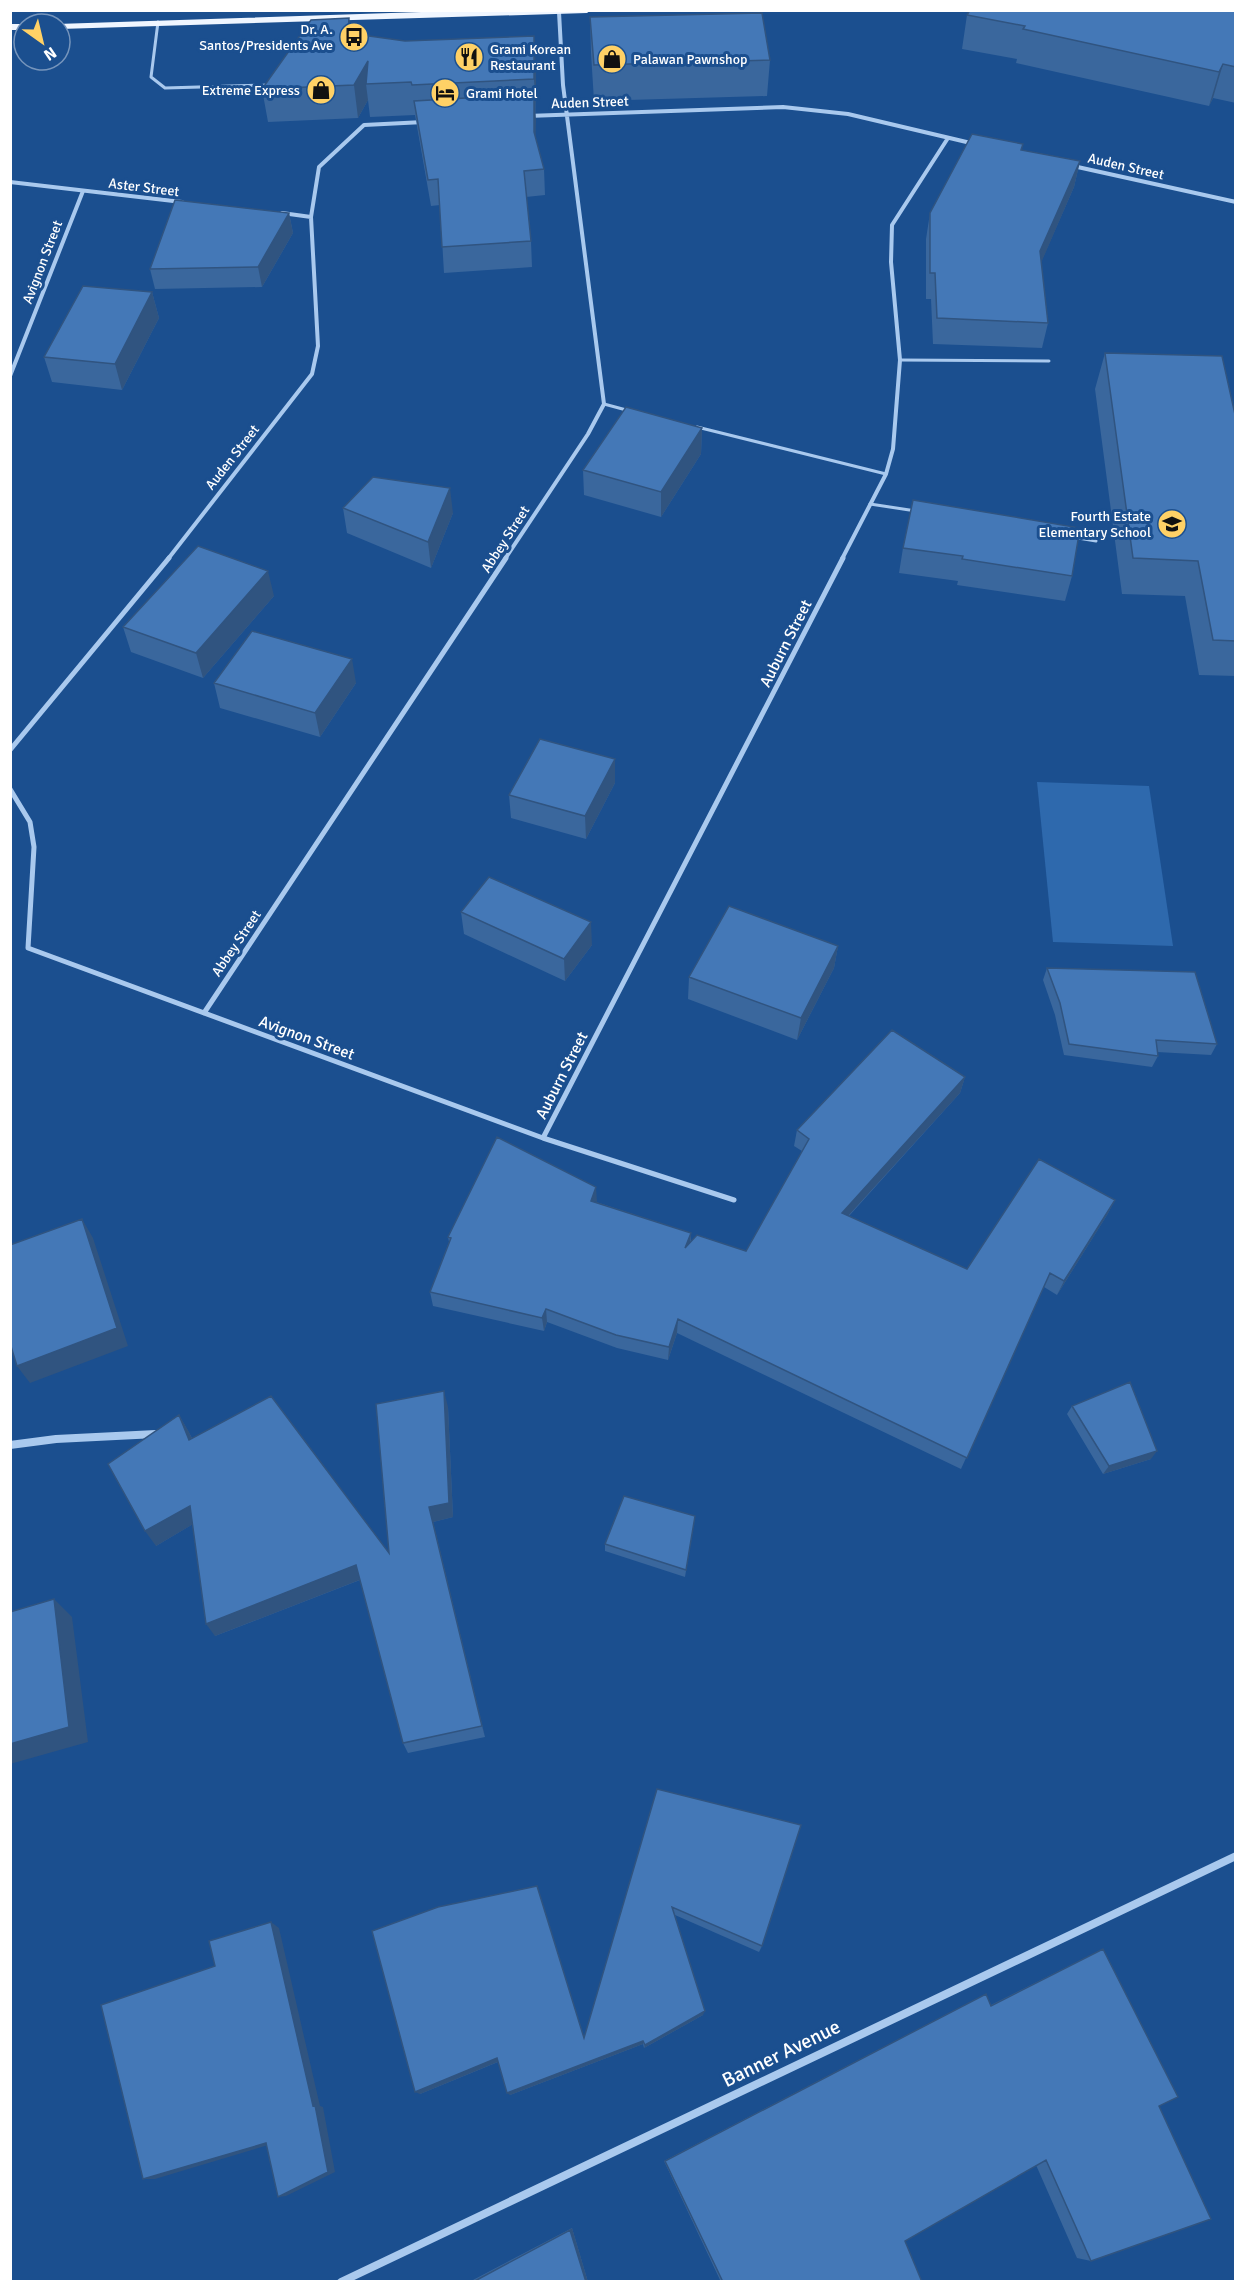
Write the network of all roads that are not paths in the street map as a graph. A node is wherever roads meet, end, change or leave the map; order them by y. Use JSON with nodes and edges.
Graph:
{"nodes":[{"id":1,"x":587,"y":10,"type":"edge"},
{"id":2,"x":559,"y":12,"type":"edge"},
{"id":3,"x":317,"y":19,"type":"junction"},
{"id":4,"x":158,"y":22,"type":"junction"},
{"id":5,"x":72,"y":26,"type":"edge"},
{"id":6,"x":312,"y":28,"type":"edge"},
{"id":7,"x":279,"y":81,"type":"edge"},
{"id":8,"x":567,"y":114,"type":"junction"},
{"id":9,"x":518,"y":117,"type":"edge"},
{"id":10,"x":435,"y":121,"type":"edge"},
{"id":11,"x":948,"y":138,"type":"junction"},
{"id":12,"x":982,"y":146,"type":"edge"},
{"id":13,"x":1063,"y":164,"type":"edge"},
{"id":14,"x":10,"y":182,"type":"edge"},
{"id":15,"x":83,"y":191,"type":"junction"},
{"id":16,"x":187,"y":202,"type":"edge"},
{"id":17,"x":1236,"y":202,"type":"edge"},
{"id":18,"x":279,"y":213,"type":"edge"},
{"id":19,"x":311,"y":217,"type":"junction"},
{"id":20,"x":900,"y":360,"type":"junction"},
{"id":21,"x":1049,"y":361,"type":"dead end"},
{"id":22,"x":10,"y":376,"type":"edge"},
{"id":23,"x":604,"y":404,"type":"junction"},
{"id":24,"x":638,"y":413,"type":"edge"},
{"id":25,"x":694,"y":427,"type":"edge"},
{"id":26,"x":886,"y":474,"type":"junction"},
{"id":27,"x":870,"y":504,"type":"junction"},
{"id":28,"x":927,"y":513,"type":"edge"},
{"id":29,"x":1062,"y":535,"type":"edge"},
{"id":30,"x":1096,"y":541,"type":"dead end"},
{"id":31,"x":10,"y":750,"type":"edge"},
{"id":32,"x":10,"y":789,"type":"edge"},
{"id":33,"x":204,"y":1013,"type":"junction"},
{"id":34,"x":543,"y":1138,"type":"junction"},
{"id":35,"x":734,"y":1200,"type":"dead end"},
{"id":36,"x":160,"y":1434,"type":"edge"},
{"id":37,"x":10,"y":1445,"type":"edge"},
{"id":38,"x":1236,"y":1856,"type":"edge"},
{"id":39,"x":341,"y":2282,"type":"edge"}],
"edges":[{"from":1,"to":2,"type":"main road"},
{"from":2,"to":3,"type":"main road"},
{"from":2,"to":8,"type":"street"},
{"from":3,"to":4,"type":"main road"},
{"from":3,"to":6,"type":"lane"},
{"from":4,"to":5,"type":"main road"},
{"from":4,"to":7,"type":"lane"},
{"from":8,"to":9,"type":"street","name":"Auden Street"},
{"from":8,"to":11,"type":"street","name":"Auden Street"},
{"from":8,"to":23,"type":"street"},
{"from":10,"to":19,"type":"street","name":"Auden Street"},
{"from":11,"to":12,"type":"street","name":"Auden Street"},
{"from":11,"to":20,"type":"street","name":"Auburn Street"},
{"from":13,"to":17,"type":"street","name":"Auden Street"},
{"from":14,"to":15,"type":"street","name":"Aster Street"},
{"from":15,"to":16,"type":"street","name":"Aster Street"},
{"from":15,"to":22,"type":"street","name":"Avignon Street"},
{"from":18,"to":19,"type":"street"},
{"from":19,"to":31,"type":"street","name":"Auden Street"},
{"from":20,"to":21,"type":"lane"},
{"from":20,"to":26,"type":"street","name":"Auburn Street"},
{"from":23,"to":24,"type":"lane"},
{"from":23,"to":33,"type":"street","name":"Abbey Street"},
{"from":25,"to":26,"type":"lane"},
{"from":26,"to":27,"type":"street","name":"Auburn Street"},
{"from":27,"to":28,"type":"lane"},
{"from":27,"to":34,"type":"street","name":"Auburn Street"},
{"from":29,"to":30,"type":"lane"},
{"from":32,"to":33,"type":"street","name":"Avignon Street"},
{"from":33,"to":34,"type":"street","name":"Avignon Street"},
{"from":34,"to":35,"type":"street","name":"Avignon Street"},
{"from":36,"to":37,"type":"street"},
{"from":38,"to":39,"type":"street","name":"Banner Avenue"}]}
